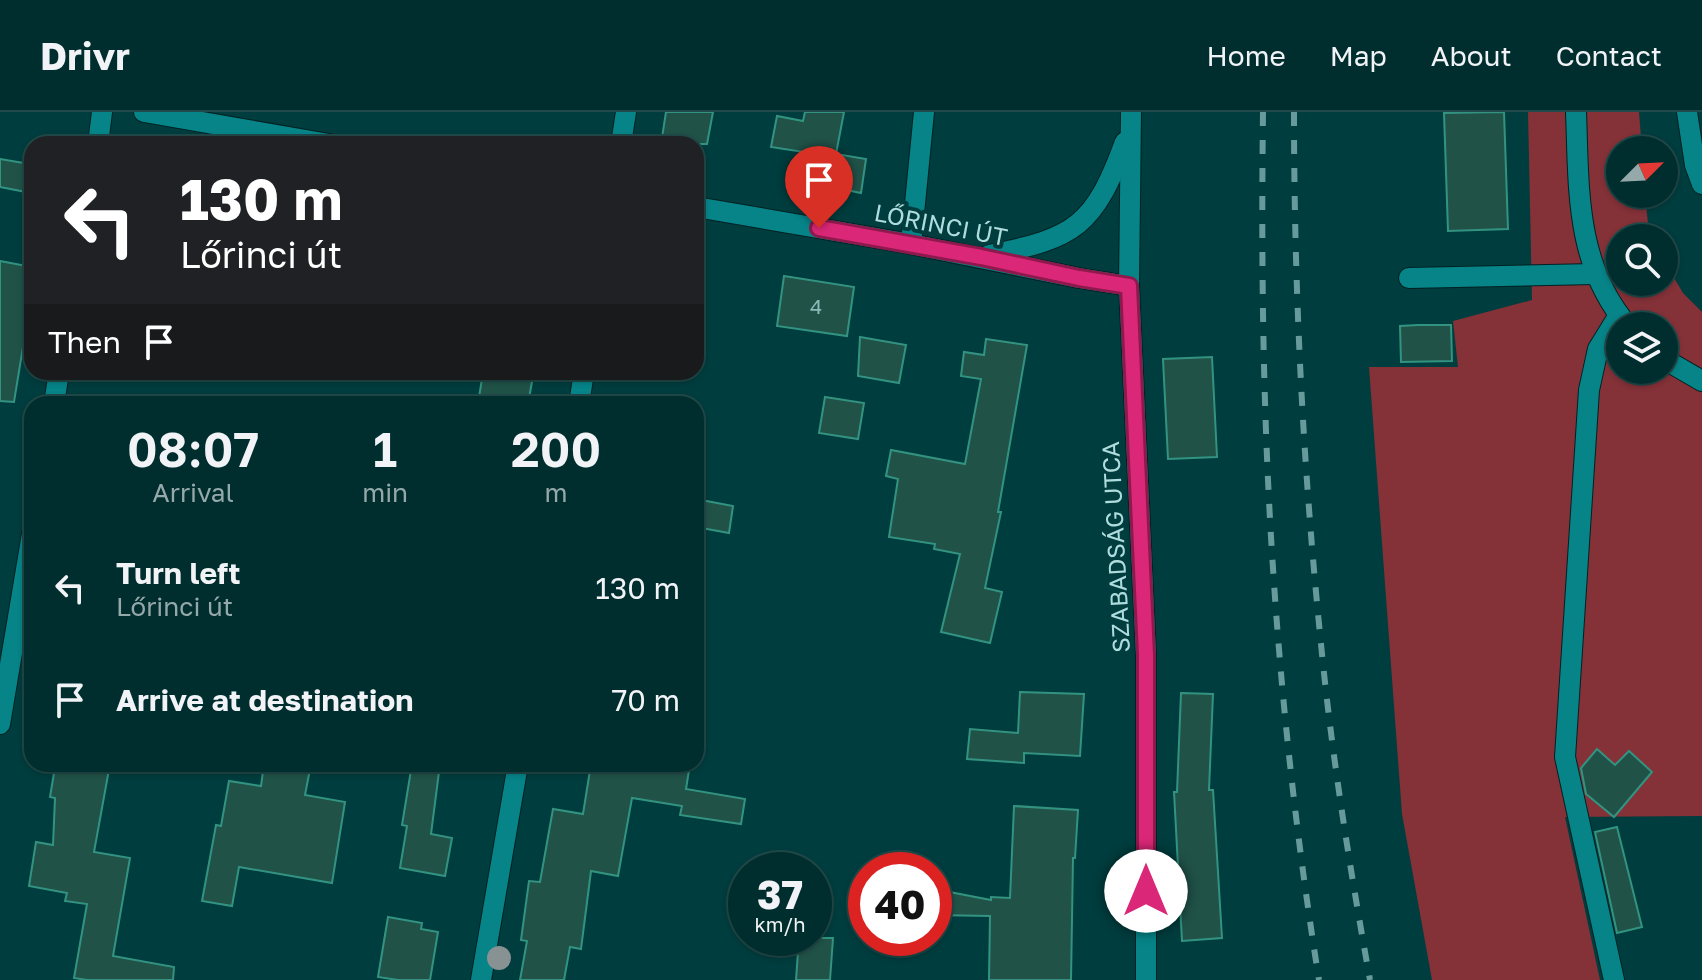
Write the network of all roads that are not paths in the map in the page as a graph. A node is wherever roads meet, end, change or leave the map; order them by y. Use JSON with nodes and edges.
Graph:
{"nodes":[{"id":1,"x":102,"y":112,"type":"edge"},
{"id":2,"x":144,"y":112,"type":"edge"},
{"id":3,"x":626,"y":112,"type":"edge"},
{"id":4,"x":924,"y":112,"type":"edge"},
{"id":5,"x":1576,"y":112,"type":"edge"},
{"id":6,"x":1687,"y":112,"type":"edge"},
{"id":7,"x":166,"y":114,"type":"edge"},
{"id":8,"x":1131,"y":120,"type":"edge"},
{"id":9,"x":99,"y":136,"type":"edge"},
{"id":10,"x":286,"y":136,"type":"edge"},
{"id":11,"x":622,"y":136,"type":"edge"},
{"id":12,"x":1700,"y":170,"type":"edge"},
{"id":13,"x":704,"y":208,"type":"edge"},
{"id":14,"x":911,"y":244,"type":"junction"},
{"id":15,"x":981,"y":257,"type":"junction"},
{"id":16,"x":1595,"y":274,"type":"junction"},
{"id":17,"x":1409,"y":278,"type":"dead end"},
{"id":18,"x":1129,"y":286,"type":"junction"},
{"id":19,"x":1618,"y":312,"type":"edge"},
{"id":20,"x":1606,"y":340,"type":"edge"},
{"id":21,"x":1678,"y":367,"type":"edge"},
{"id":22,"x":1702,"y":381,"type":"edge"},
{"id":23,"x":24,"y":582,"type":"edge"},
{"id":24,"x":0,"y":724,"type":"edge"},
{"id":25,"x":517,"y":772,"type":"edge"},
{"id":26,"x":481,"y":980,"type":"edge"},
{"id":27,"x":1146,"y":980,"type":"edge"},
{"id":28,"x":1614,"y":980,"type":"edge"}],
"edges":[{"from":1,"to":9,"type":"street"},
{"from":2,"to":7,"type":"street"},
{"from":3,"to":11,"type":"street"},
{"from":4,"to":14,"type":"street"},
{"from":5,"to":16,"type":"street"},
{"from":6,"to":12,"type":"street"},
{"from":7,"to":10,"type":"street"},
{"from":8,"to":15,"type":"street"},
{"from":8,"to":18,"type":"street","name":"SZABADSÁG UTCA"},
{"from":13,"to":14,"type":"street","name":"LŐRINCI ÚT"},
{"from":14,"to":15,"type":"street","name":"LŐRINCI ÚT"},
{"from":15,"to":18,"type":"street","name":"LŐRINCI ÚT"},
{"from":16,"to":17,"type":"street"},
{"from":16,"to":19,"type":"street"},
{"from":18,"to":27,"type":"street","name":"SZABADSÁG UTCA"},
{"from":20,"to":28,"type":"street"},
{"from":21,"to":22,"type":"street"},
{"from":23,"to":24,"type":"street"},
{"from":25,"to":26,"type":"street"}]}
